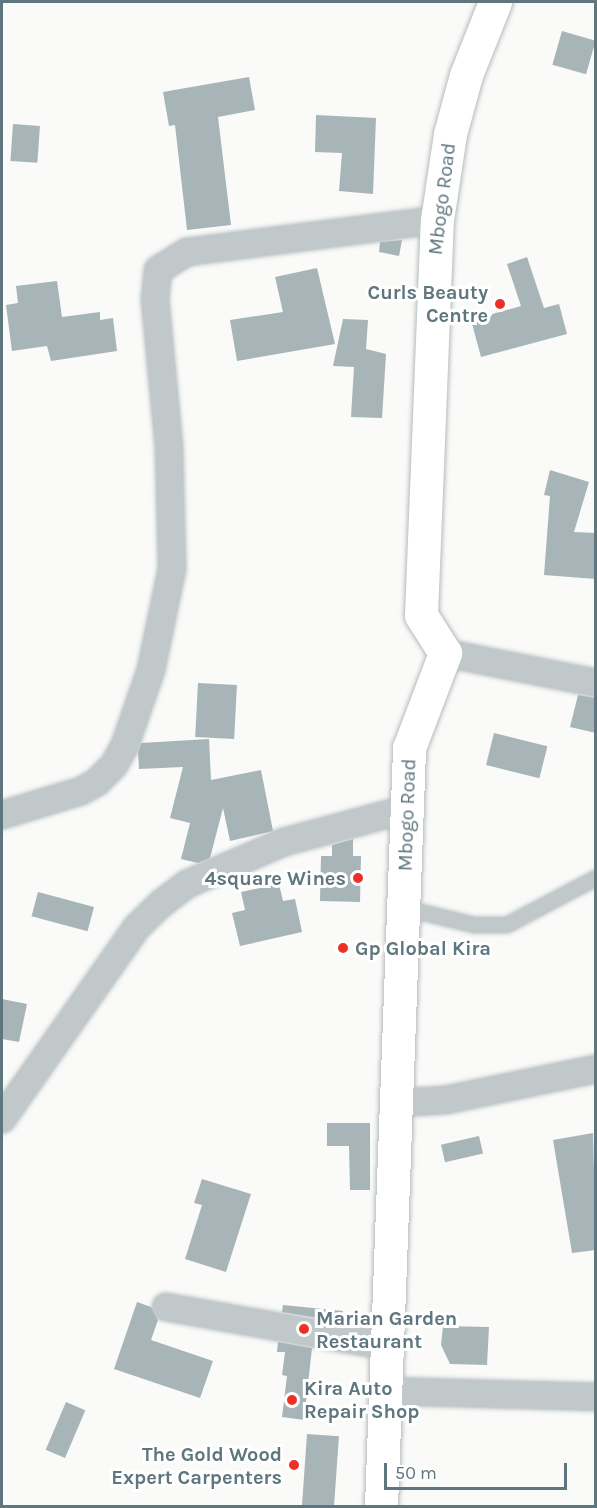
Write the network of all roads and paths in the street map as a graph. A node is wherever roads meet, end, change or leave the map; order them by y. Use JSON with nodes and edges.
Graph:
{"nodes":[{"id":1,"x":495,"y":2,"type":"edge"},
{"id":2,"x":437,"y":220,"type":"junction"},
{"id":3,"x":445,"y":653,"type":"junction"},
{"id":4,"x":596,"y":683,"type":"edge"},
{"id":5,"x":407,"y":809,"type":"junction"},
{"id":6,"x":2,"y":815,"type":"edge"},
{"id":7,"x":596,"y":878,"type":"edge"},
{"id":8,"x":404,"y":908,"type":"junction"},
{"id":9,"x":596,"y":1069,"type":"edge"},
{"id":10,"x":397,"y":1103,"type":"junction"},
{"id":11,"x":2,"y":1119,"type":"edge"},
{"id":12,"x":166,"y":1307,"type":"dead end"},
{"id":13,"x":387,"y":1346,"type":"junction"},
{"id":14,"x":385,"y":1391,"type":"junction"},
{"id":15,"x":596,"y":1397,"type":"edge"},
{"id":16,"x":381,"y":1506,"type":"edge"}],
"edges":[{"from":1,"to":2,"type":"main road","name":"Mbogo Road"},
{"from":2,"to":3,"type":"main road","name":"Mbogo Road"},
{"from":2,"to":6,"type":"street"},
{"from":3,"to":4,"type":"street"},
{"from":3,"to":5,"type":"main road","name":"Mbogo Road"},
{"from":5,"to":8,"type":"main road","name":"Mbogo Road"},
{"from":5,"to":11,"type":"street"},
{"from":7,"to":8,"type":"lane"},
{"from":8,"to":10,"type":"main road","name":"Mbogo Road"},
{"from":9,"to":10,"type":"street"},
{"from":10,"to":13,"type":"main road","name":"Mbogo Road"},
{"from":12,"to":13,"type":"street"},
{"from":13,"to":14,"type":"main road","name":"Mbogo Road"},
{"from":14,"to":15,"type":"street"},
{"from":14,"to":16,"type":"main road","name":"Mbogo Road"}]}
